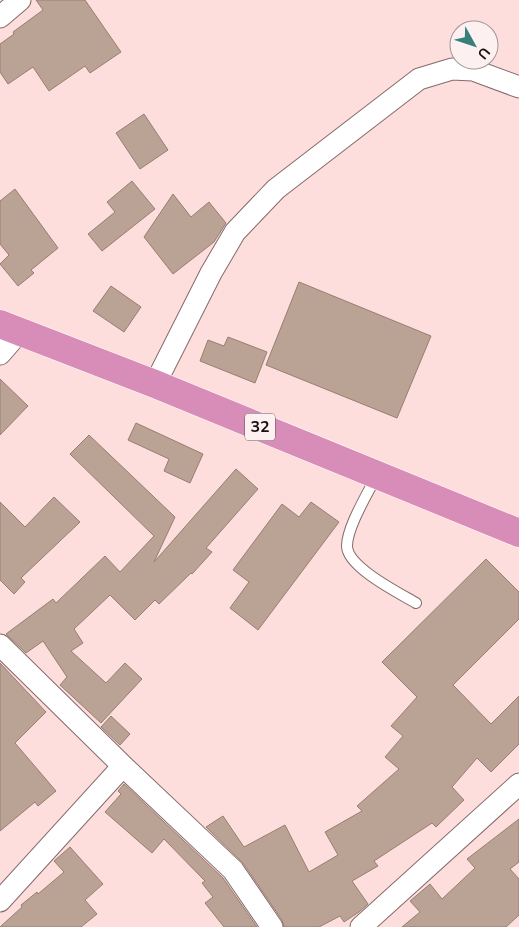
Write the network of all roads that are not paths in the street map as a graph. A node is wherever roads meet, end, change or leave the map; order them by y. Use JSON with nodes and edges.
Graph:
{"nodes":[{"id":1,"x":20,"y":0,"type":"edge"},
{"id":2,"x":0,"y":16,"type":"edge"},
{"id":3,"x":519,"y":87,"type":"edge"},
{"id":4,"x":10,"y":328,"type":"edge"},
{"id":5,"x":0,"y":354,"type":"edge"},
{"id":6,"x":155,"y":384,"type":"junction"},
{"id":7,"x":377,"y":474,"type":"junction"},
{"id":8,"x":519,"y":534,"type":"edge"},
{"id":9,"x":416,"y":603,"type":"dead end"},
{"id":10,"x":0,"y":645,"type":"edge"},
{"id":11,"x":123,"y":766,"type":"junction"},
{"id":12,"x":519,"y":784,"type":"edge"},
{"id":13,"x":0,"y":901,"type":"edge"},
{"id":14,"x":372,"y":924,"type":"edge"},
{"id":15,"x":272,"y":927,"type":"edge"}],
"edges":[{"from":1,"to":2,"type":"street"},
{"from":3,"to":6,"type":"street"},
{"from":4,"to":5,"type":"street"},
{"from":4,"to":6,"type":"highway","number":"32"},
{"from":6,"to":7,"type":"highway","number":"32"},
{"from":7,"to":8,"type":"highway","number":"32"},
{"from":7,"to":9,"type":"lane"},
{"from":10,"to":11,"type":"street"},
{"from":11,"to":13,"type":"street"},
{"from":11,"to":15,"type":"street"},
{"from":12,"to":14,"type":"street"}]}
